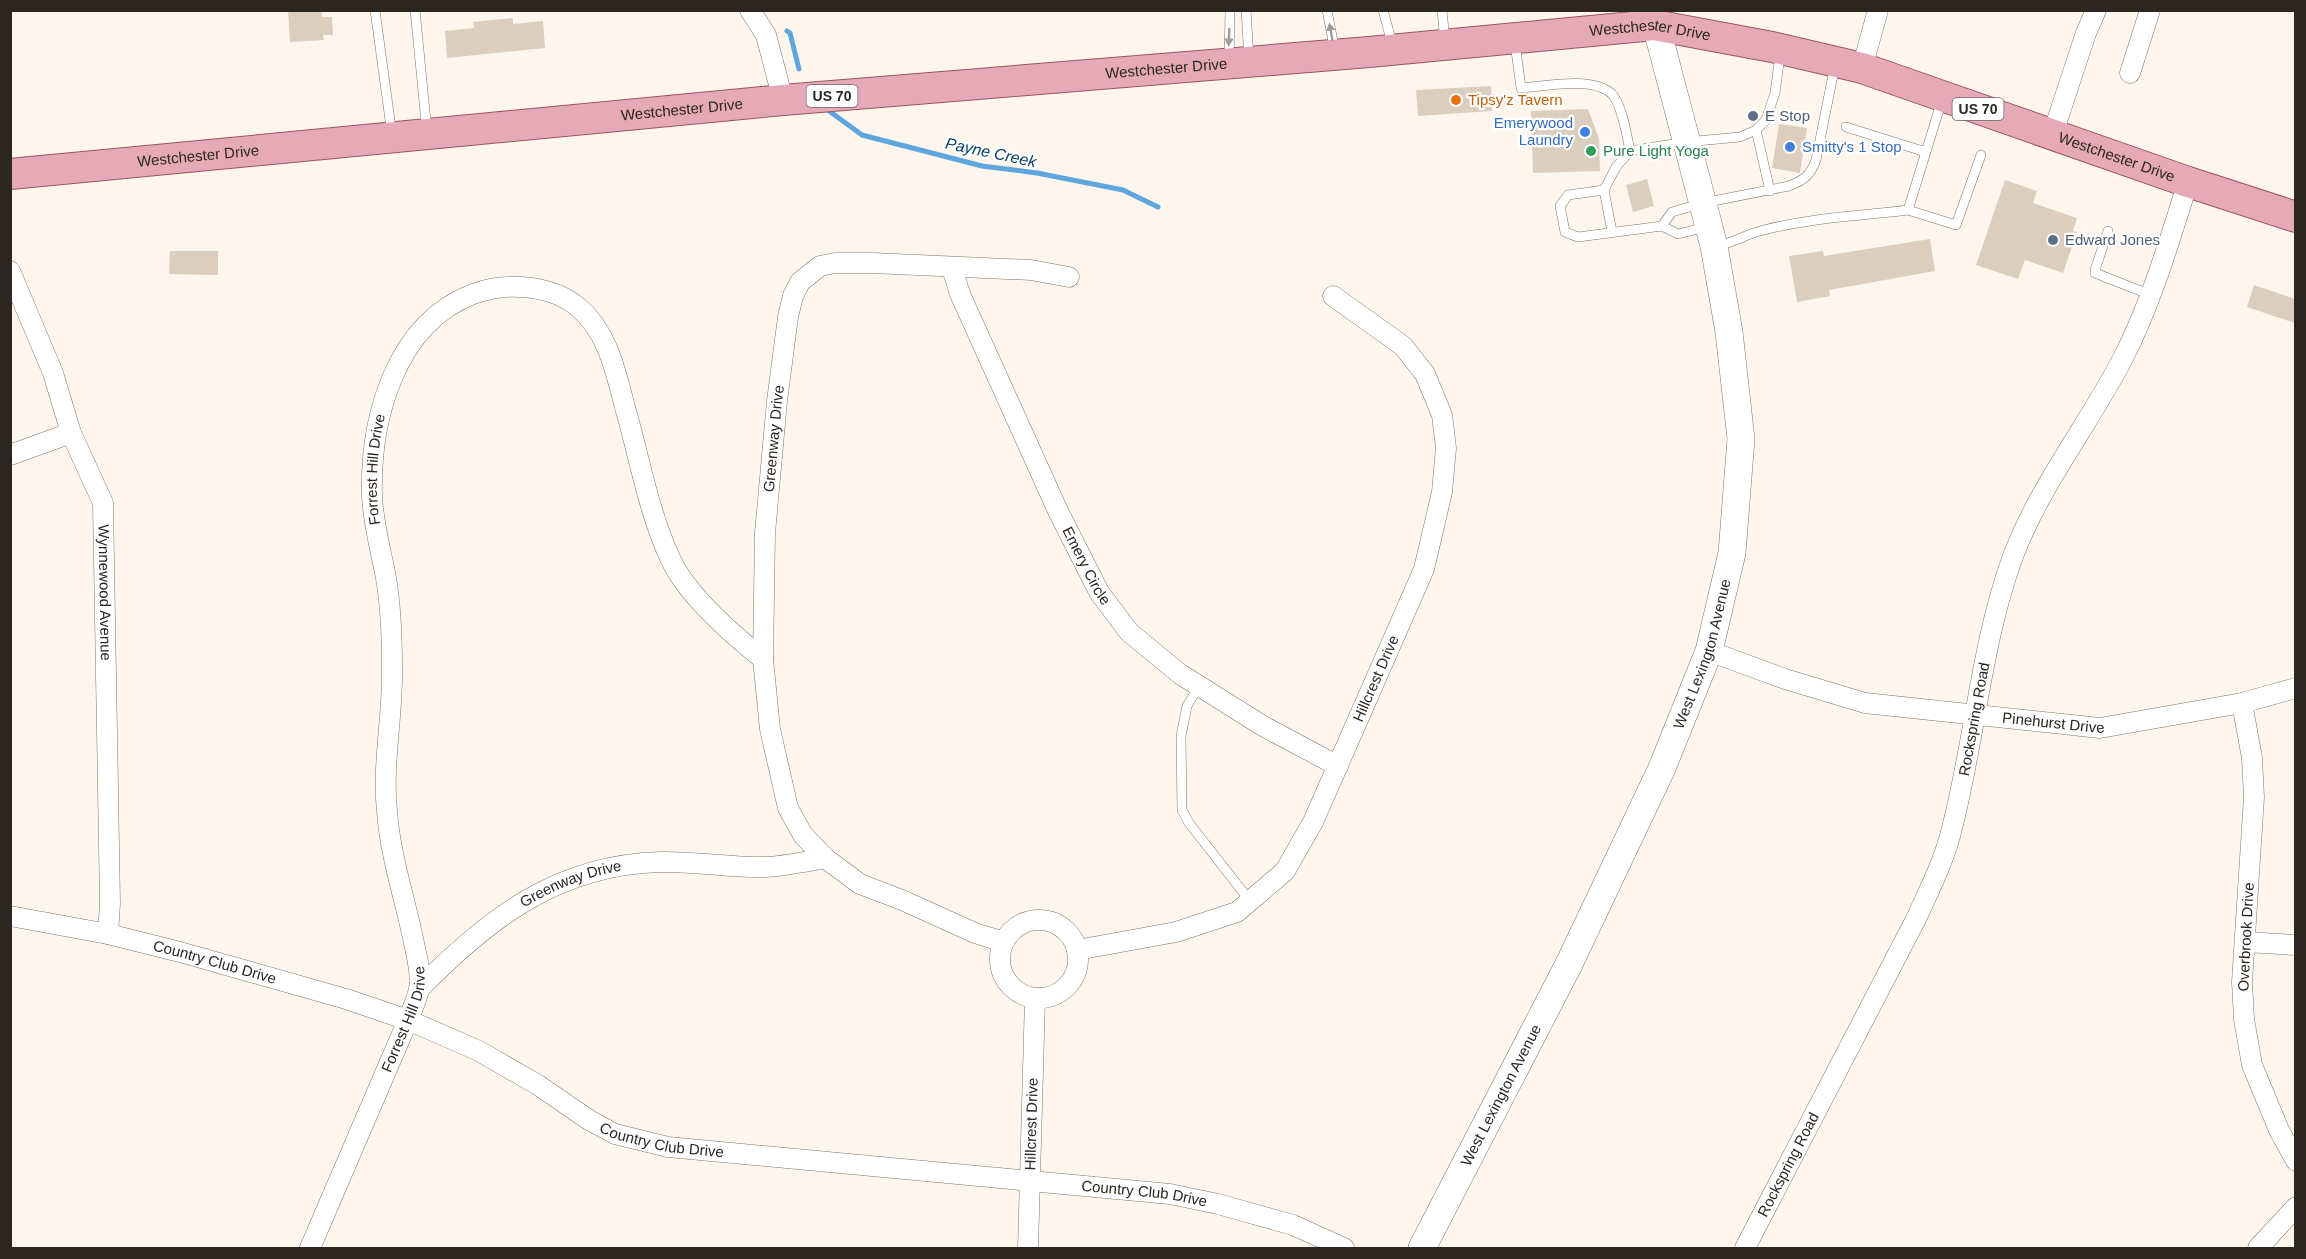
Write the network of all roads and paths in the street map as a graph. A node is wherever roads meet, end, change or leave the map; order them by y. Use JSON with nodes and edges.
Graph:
{"nodes":[{"id":1,"x":375,"y":10,"type":"edge"},
{"id":2,"x":415,"y":10,"type":"edge"},
{"id":3,"x":750,"y":10,"type":"edge"},
{"id":4,"x":1230,"y":10,"type":"edge"},
{"id":5,"x":1246,"y":10,"type":"edge"},
{"id":6,"x":1327,"y":10,"type":"edge"},
{"id":7,"x":1383,"y":10,"type":"edge"},
{"id":8,"x":1442,"y":10,"type":"edge"},
{"id":9,"x":1878,"y":10,"type":"edge"},
{"id":10,"x":2096,"y":10,"type":"edge"},
{"id":11,"x":2150,"y":10,"type":"edge"},
{"id":12,"x":1653,"y":18,"type":"edge"},
{"id":13,"x":1514,"y":38,"type":"junction"},
{"id":14,"x":1445,"y":44,"type":"junction"},
{"id":15,"x":1781,"y":49,"type":"junction"},
{"id":16,"x":1393,"y":50,"type":"junction"},
{"id":17,"x":1335,"y":54,"type":"junction"},
{"id":18,"x":1239,"y":62,"type":"junction"},
{"id":19,"x":1848,"y":65,"type":"junction"},
{"id":20,"x":2130,"y":73,"type":"dead end"},
{"id":21,"x":1943,"y":97,"type":"junction"},
{"id":22,"x":783,"y":100,"type":"junction"},
{"id":23,"x":1846,"y":127,"type":"dead end"},
{"id":24,"x":1756,"y":130,"type":"junction"},
{"id":25,"x":2053,"y":133,"type":"junction"},
{"id":26,"x":427,"y":134,"type":"junction"},
{"id":27,"x":392,"y":137,"type":"junction"},
{"id":28,"x":1686,"y":142,"type":"junction"},
{"id":29,"x":1630,"y":151,"type":"junction"},
{"id":30,"x":1926,"y":152,"type":"junction"},
{"id":31,"x":1981,"y":155,"type":"dead end"},
{"id":32,"x":10,"y":174,"type":"edge"},
{"id":33,"x":2188,"y":182,"type":"junction"},
{"id":34,"x":1604,"y":190,"type":"junction"},
{"id":35,"x":1770,"y":191,"type":"junction"},
{"id":36,"x":1908,"y":210,"type":"junction"},
{"id":37,"x":2295,"y":217,"type":"edge"},
{"id":38,"x":1709,"y":225,"type":"junction"},
{"id":39,"x":1662,"y":226,"type":"junction"},
{"id":40,"x":2108,"y":231,"type":"dead end"},
{"id":41,"x":1612,"y":232,"type":"junction"},
{"id":42,"x":952,"y":268,"type":"junction"},
{"id":43,"x":10,"y":271,"type":"edge"},
{"id":44,"x":1069,"y":277,"type":"dead end"},
{"id":45,"x":2151,"y":295,"type":"junction"},
{"id":46,"x":1333,"y":296,"type":"dead end"},
{"id":47,"x":71,"y":433,"type":"junction"},
{"id":48,"x":10,"y":455,"type":"edge"},
{"id":49,"x":1709,"y":651,"type":"junction"},
{"id":50,"x":763,"y":659,"type":"junction"},
{"id":51,"x":1199,"y":686,"type":"junction"},
{"id":52,"x":2295,"y":688,"type":"edge"},
{"id":53,"x":2241,"y":703,"type":"junction"},
{"id":54,"x":1976,"y":715,"type":"junction"},
{"id":55,"x":1338,"y":766,"type":"junction"},
{"id":56,"x":825,"y":858,"type":"junction"},
{"id":57,"x":1250,"y":901,"type":"junction"},
{"id":58,"x":10,"y":916,"type":"edge"},
{"id":59,"x":108,"y":934,"type":"junction"},
{"id":60,"x":1004,"y":942,"type":"junction"},
{"id":61,"x":2246,"y":942,"type":"junction"},
{"id":62,"x":2295,"y":945,"type":"edge"},
{"id":63,"x":1077,"y":950,"type":"junction"},
{"id":64,"x":420,"y":988,"type":"junction"},
{"id":65,"x":1035,"y":999,"type":"junction"},
{"id":66,"x":408,"y":1020,"type":"junction"},
{"id":67,"x":2295,"y":1161,"type":"edge"},
{"id":68,"x":1030,"y":1179,"type":"junction"},
{"id":69,"x":2295,"y":1207,"type":"edge"},
{"id":70,"x":310,"y":1248,"type":"edge"},
{"id":71,"x":1028,"y":1248,"type":"edge"},
{"id":72,"x":1344,"y":1248,"type":"edge"},
{"id":73,"x":1422,"y":1248,"type":"edge"},
{"id":74,"x":1745,"y":1248,"type":"edge"},
{"id":75,"x":2258,"y":1248,"type":"edge"}],
"edges":[{"from":1,"to":27,"type":"lane"},
{"from":2,"to":26,"type":"lane"},
{"from":3,"to":22,"type":"street"},
{"from":4,"to":18,"type":"lane","one_way":true},
{"from":5,"to":18,"type":"lane"},
{"from":17,"to":6,"type":"lane","one_way":true},
{"from":7,"to":16,"type":"lane"},
{"from":8,"to":14,"type":"lane"},
{"from":9,"to":19,"type":"street"},
{"from":10,"to":25,"type":"street"},
{"from":11,"to":20,"type":"street"},
{"from":12,"to":13,"type":"main road","name":"Westchester Drive","number":"US 70"},
{"from":12,"to":15,"type":"main road","name":"Westchester Drive","number":"US 70"},
{"from":12,"to":28,"type":"street","name":"West Lexington Avenue"},
{"from":13,"to":14,"type":"main road","name":"Westchester Drive","number":"US 70"},
{"from":13,"to":29,"type":"lane"},
{"from":14,"to":16,"type":"main road","name":"Westchester Drive","number":"US 70"},
{"from":15,"to":19,"type":"main road","name":"Westchester Drive","number":"US 70"},
{"from":15,"to":24,"type":"lane"},
{"from":16,"to":17,"type":"main road","name":"Westchester Drive","number":"US 70"},
{"from":17,"to":18,"type":"main road","name":"Westchester Drive","number":"US 70"},
{"from":18,"to":22,"type":"main road","name":"Westchester Drive","number":"US 70"},
{"from":19,"to":21,"type":"main road","name":"Westchester Drive","number":"US 70"},
{"from":19,"to":35,"type":"lane"},
{"from":21,"to":25,"type":"main road","name":"Westchester Drive","number":"US 70"},
{"from":21,"to":30,"type":"lane"},
{"from":22,"to":26,"type":"main road","name":"Westchester Drive","number":"US 70"},
{"from":23,"to":30,"type":"lane"},
{"from":24,"to":28,"type":"lane"},
{"from":24,"to":35,"type":"lane"},
{"from":25,"to":33,"type":"main road","name":"Westchester Drive","number":"US 70"},
{"from":26,"to":27,"type":"main road","name":"Westchester Drive","number":"US 70"},
{"from":27,"to":32,"type":"main road","name":"Westchester Drive","number":"US 70"},
{"from":28,"to":29,"type":"lane"},
{"from":28,"to":38,"type":"street","name":"West Lexington Avenue"},
{"from":29,"to":34,"type":"lane"},
{"from":30,"to":36,"type":"lane"},
{"from":31,"to":36,"type":"lane"},
{"from":33,"to":37,"type":"main road","name":"Westchester Drive","number":"US 70"},
{"from":33,"to":45,"type":"street","name":"Rockspring Road"},
{"from":34,"to":41,"type":"lane"},
{"from":34,"to":41,"type":"lane"},
{"from":35,"to":38,"type":"lane"},
{"from":36,"to":38,"type":"lane"},
{"from":38,"to":39,"type":"lane"},
{"from":38,"to":39,"type":"lane"},
{"from":38,"to":49,"type":"street","name":"West Lexington Avenue"},
{"from":39,"to":41,"type":"lane"},
{"from":40,"to":45,"type":"lane"},
{"from":42,"to":44,"type":"street","name":"Greenway Drive"},
{"from":42,"to":50,"type":"street","name":"Greenway Drive"},
{"from":42,"to":51,"type":"street","name":"Emery Circle"},
{"from":43,"to":47,"type":"street","name":"Wynnewood Avenue"},
{"from":45,"to":54,"type":"street","name":"Rockspring Road"},
{"from":46,"to":55,"type":"street","name":"Hillcrest Drive"},
{"from":47,"to":48,"type":"street"},
{"from":47,"to":59,"type":"street","name":"Wynnewood Avenue"},
{"from":49,"to":54,"type":"street","name":"Pinehurst Drive"},
{"from":49,"to":73,"type":"street","name":"West Lexington Avenue"},
{"from":50,"to":56,"type":"street","name":"Greenway Drive"},
{"from":50,"to":64,"type":"street","name":"Forrest Hill Drive"},
{"from":51,"to":55,"type":"street","name":"Emery Circle"},
{"from":51,"to":57,"type":"lane"},
{"from":52,"to":53,"type":"street","name":"Pinehurst Drive"},
{"from":53,"to":54,"type":"street","name":"Pinehurst Drive"},
{"from":53,"to":61,"type":"street","name":"Overbrook Drive"},
{"from":54,"to":74,"type":"street","name":"Rockspring Road"},
{"from":55,"to":57,"type":"street","name":"Hillcrest Drive"},
{"from":56,"to":60,"type":"street","name":"Greenway Drive"},
{"from":56,"to":64,"type":"street","name":"Greenway Drive"},
{"from":57,"to":63,"type":"street","name":"Hillcrest Drive"},
{"from":58,"to":59,"type":"street","name":"Country Club Drive"},
{"from":59,"to":66,"type":"street","name":"Country Club Drive"},
{"from":60,"to":63,"type":"street"},
{"from":60,"to":65,"type":"street"},
{"from":61,"to":62,"type":"street"},
{"from":61,"to":67,"type":"street","name":"Overbrook Drive"},
{"from":63,"to":65,"type":"street"},
{"from":64,"to":66,"type":"street","name":"Forrest Hill Drive"},
{"from":65,"to":68,"type":"street","name":"Hillcrest Drive"},
{"from":66,"to":68,"type":"street","name":"Country Club Drive"},
{"from":66,"to":70,"type":"street","name":"Forrest Hill Drive"},
{"from":68,"to":71,"type":"street","name":"Hillcrest Drive"},
{"from":68,"to":72,"type":"street","name":"Country Club Drive"},
{"from":69,"to":75,"type":"street"}]}
